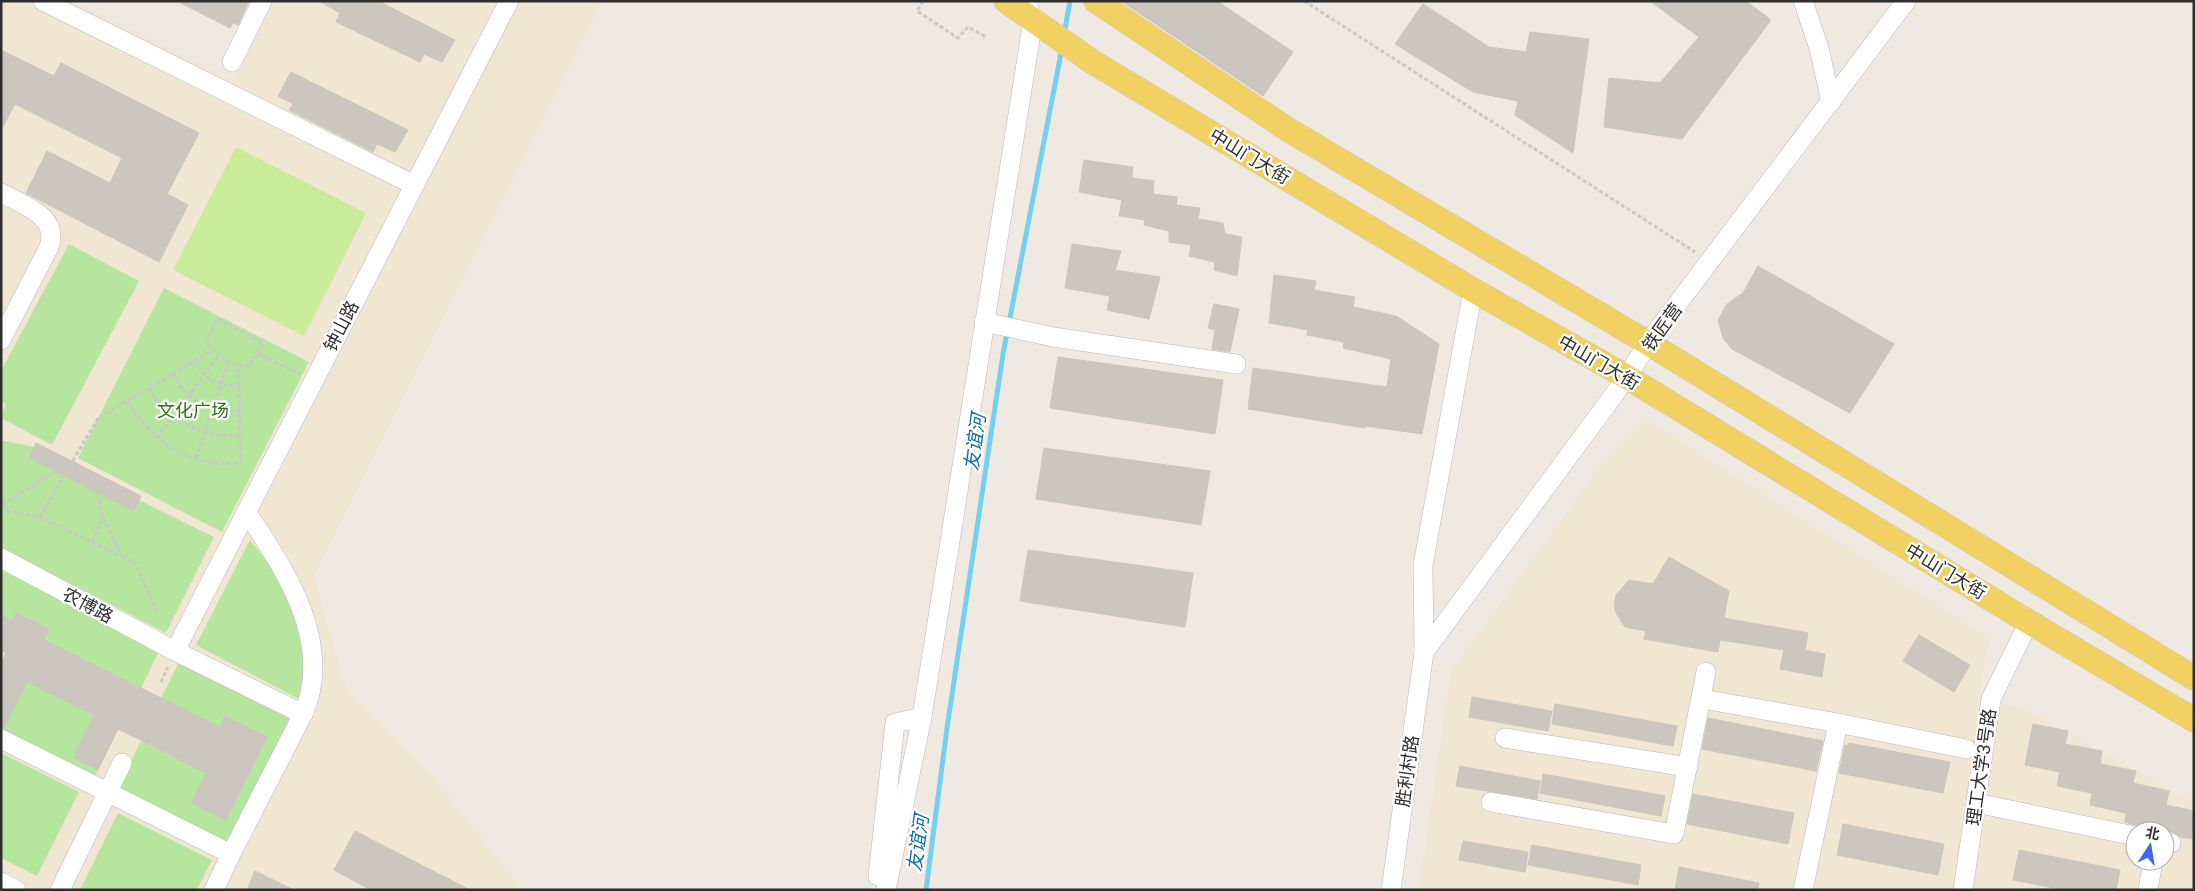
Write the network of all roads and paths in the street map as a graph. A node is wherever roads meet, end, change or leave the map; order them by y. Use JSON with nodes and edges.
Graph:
{"nodes":[{"id":1,"x":43,"y":1,"type":"edge"},
{"id":2,"x":262,"y":1,"type":"edge"},
{"id":3,"x":508,"y":1,"type":"edge"},
{"id":4,"x":923,"y":1,"type":"edge"},
{"id":5,"x":1006,"y":1,"type":"edge"},
{"id":6,"x":1304,"y":1,"type":"edge"},
{"id":7,"x":1803,"y":1,"type":"edge"},
{"id":8,"x":1906,"y":1,"type":"edge"},
{"id":9,"x":1097,"y":2,"type":"edge"},
{"id":10,"x":1030,"y":11,"type":"edge"},
{"id":11,"x":986,"y":37,"type":"dead end"},
{"id":12,"x":232,"y":62,"type":"dead end"},
{"id":13,"x":1831,"y":102,"type":"junction"},
{"id":14,"x":414,"y":185,"type":"junction"},
{"id":15,"x":1,"y":193,"type":"edge"},
{"id":16,"x":1711,"y":262,"type":"junction"},
{"id":17,"x":1473,"y":290,"type":"junction"},
{"id":18,"x":990,"y":323,"type":"junction"},
{"id":19,"x":1,"y":340,"type":"edge"},
{"id":20,"x":1648,"y":343,"type":"junction"},
{"id":21,"x":212,"y":351,"type":"junction"},
{"id":22,"x":258,"y":352,"type":"junction"},
{"id":23,"x":218,"y":357,"type":"junction"},
{"id":24,"x":196,"y":361,"type":"junction"},
{"id":25,"x":228,"y":362,"type":"junction"},
{"id":26,"x":1236,"y":364,"type":"dead end"},
{"id":27,"x":238,"y":365,"type":"junction"},
{"id":28,"x":173,"y":374,"type":"junction"},
{"id":29,"x":205,"y":375,"type":"junction"},
{"id":30,"x":1627,"y":377,"type":"junction"},
{"id":31,"x":313,"y":381,"type":"junction"},
{"id":32,"x":220,"y":384,"type":"junction"},
{"id":33,"x":239,"y":386,"type":"junction"},
{"id":34,"x":149,"y":388,"type":"junction"},
{"id":35,"x":188,"y":397,"type":"junction"},
{"id":36,"x":127,"y":401,"type":"junction"},
{"id":37,"x":212,"y":408,"type":"junction"},
{"id":38,"x":240,"y":411,"type":"junction"},
{"id":39,"x":172,"y":417,"type":"junction"},
{"id":40,"x":204,"y":433,"type":"junction"},
{"id":41,"x":240,"y":436,"type":"junction"},
{"id":42,"x":156,"y":438,"type":"junction"},
{"id":43,"x":196,"y":458,"type":"junction"},
{"id":44,"x":1,"y":460,"type":"edge"},
{"id":45,"x":55,"y":471,"type":"dead end"},
{"id":46,"x":98,"y":492,"type":"dead end"},
{"id":47,"x":4,"y":504,"type":"junction"},
{"id":48,"x":247,"y":513,"type":"junction"},
{"id":49,"x":102,"y":516,"type":"junction"},
{"id":50,"x":40,"y":517,"type":"junction"},
{"id":51,"x":92,"y":542,"type":"junction"},
{"id":52,"x":121,"y":556,"type":"junction"},
{"id":53,"x":1,"y":558,"type":"edge"},
{"id":54,"x":158,"y":613,"type":"dead end"},
{"id":55,"x":2029,"y":622,"type":"junction"},
{"id":56,"x":175,"y":651,"type":"junction"},
{"id":57,"x":1424,"y":652,"type":"junction"},
{"id":58,"x":1706,"y":672,"type":"dead end"},
{"id":59,"x":2194,"y":678,"type":"edge"},
{"id":60,"x":1702,"y":699,"type":"junction"},
{"id":61,"x":303,"y":714,"type":"junction"},
{"id":62,"x":922,"y":717,"type":"junction"},
{"id":63,"x":2194,"y":720,"type":"edge"},
{"id":64,"x":1838,"y":723,"type":"junction"},
{"id":65,"x":1505,"y":738,"type":"dead end"},
{"id":66,"x":1,"y":739,"type":"edge"},
{"id":67,"x":1966,"y":750,"type":"dead end"},
{"id":68,"x":122,"y":763,"type":"dead end"},
{"id":69,"x":1688,"y":767,"type":"junction"},
{"id":70,"x":107,"y":793,"type":"junction"},
{"id":71,"x":1491,"y":802,"type":"dead end"},
{"id":72,"x":1976,"y":803,"type":"junction"},
{"id":73,"x":2125,"y":834,"type":"edge"},
{"id":74,"x":231,"y":854,"type":"junction"},
{"id":75,"x":2151,"y":871,"type":"edge"},
{"id":76,"x":1,"y":882,"type":"edge"},
{"id":77,"x":16,"y":890,"type":"edge"},
{"id":78,"x":60,"y":890,"type":"edge"},
{"id":79,"x":214,"y":890,"type":"edge"},
{"id":80,"x":876,"y":890,"type":"edge"},
{"id":81,"x":886,"y":890,"type":"edge"},
{"id":82,"x":1391,"y":890,"type":"edge"},
{"id":83,"x":1803,"y":890,"type":"edge"},
{"id":84,"x":1963,"y":890,"type":"edge"},
{"id":85,"x":2148,"y":890,"type":"edge"}],
"edges":[{"from":1,"to":14,"type":"street"},
{"from":2,"to":12,"type":"street"},
{"from":3,"to":14,"type":"street","name":"钟山路"},
{"from":4,"to":11,"type":"path"},
{"from":5,"to":10,"type":"main road","name":"中山门大街"},
{"from":6,"to":16,"type":"path"},
{"from":7,"to":13,"type":"street"},
{"from":8,"to":13,"type":"street","name":"铁匠营"},
{"from":9,"to":20,"type":"main road"},
{"from":10,"to":17,"type":"main road","name":"中山门大街"},
{"from":10,"to":18,"type":"street"},
{"from":13,"to":16,"type":"street","name":"铁匠营"},
{"from":14,"to":31,"type":"street","name":"钟山路"},
{"from":15,"to":19,"type":"street"},
{"from":16,"to":20,"type":"street","name":"铁匠营"},
{"from":17,"to":30,"type":"main road","name":"中山门大街"},
{"from":17,"to":57,"type":"street","name":"胜利村路"},
{"from":18,"to":26,"type":"street"},
{"from":18,"to":62,"type":"street"},
{"from":20,"to":30,"type":"street","name":"铁匠营"},
{"from":20,"to":59,"type":"main road"},
{"from":21,"to":22,"type":"path"},
{"from":21,"to":23,"type":"path"},
{"from":21,"to":24,"type":"path"},
{"from":22,"to":27,"type":"path"},
{"from":22,"to":31,"type":"path"},
{"from":23,"to":25,"type":"path"},
{"from":23,"to":29,"type":"path"},
{"from":24,"to":28,"type":"path"},
{"from":24,"to":29,"type":"path"},
{"from":25,"to":27,"type":"path"},
{"from":25,"to":32,"type":"path"},
{"from":27,"to":33,"type":"path"},
{"from":28,"to":34,"type":"path"},
{"from":28,"to":35,"type":"path"},
{"from":29,"to":32,"type":"path"},
{"from":29,"to":35,"type":"path"},
{"from":30,"to":55,"type":"main road","name":"中山门大街"},
{"from":30,"to":57,"type":"street","name":"铁匠营"},
{"from":31,"to":48,"type":"street","name":"钟山路"},
{"from":32,"to":33,"type":"path"},
{"from":32,"to":37,"type":"path"},
{"from":33,"to":38,"type":"path"},
{"from":34,"to":36,"type":"path"},
{"from":34,"to":39,"type":"path"},
{"from":35,"to":37,"type":"path"},
{"from":35,"to":39,"type":"path"},
{"from":36,"to":42,"type":"path"},
{"from":36,"to":50,"type":"path"},
{"from":37,"to":38,"type":"path"},
{"from":37,"to":40,"type":"path"},
{"from":38,"to":41,"type":"path"},
{"from":39,"to":40,"type":"path"},
{"from":39,"to":42,"type":"path"},
{"from":40,"to":41,"type":"path"},
{"from":40,"to":43,"type":"path"},
{"from":41,"to":43,"type":"path"},
{"from":42,"to":43,"type":"path"},
{"from":44,"to":47,"type":"path"},
{"from":45,"to":47,"type":"path"},
{"from":46,"to":49,"type":"path"},
{"from":47,"to":50,"type":"path"},
{"from":48,"to":56,"type":"street","name":"钟山路"},
{"from":48,"to":61,"type":"street"},
{"from":49,"to":51,"type":"path"},
{"from":49,"to":52,"type":"path"},
{"from":50,"to":51,"type":"path"},
{"from":51,"to":52,"type":"path"},
{"from":52,"to":54,"type":"path"},
{"from":53,"to":56,"type":"street","name":"农博路"},
{"from":55,"to":63,"type":"main road","name":"中山门大街"},
{"from":55,"to":72,"type":"street","name":"理工大学3号路"},
{"from":56,"to":61,"type":"street","name":"农博路"},
{"from":57,"to":82,"type":"street","name":"胜利村路"},
{"from":58,"to":60,"type":"street"},
{"from":60,"to":64,"type":"street"},
{"from":60,"to":69,"type":"street"},
{"from":61,"to":74,"type":"street"},
{"from":62,"to":80,"type":"street"},
{"from":62,"to":81,"type":"street"},
{"from":64,"to":67,"type":"street"},
{"from":64,"to":83,"type":"street"},
{"from":65,"to":69,"type":"street"},
{"from":66,"to":70,"type":"street"},
{"from":68,"to":70,"type":"street"},
{"from":69,"to":71,"type":"street"},
{"from":70,"to":74,"type":"street"},
{"from":70,"to":78,"type":"street"},
{"from":72,"to":73,"type":"street"},
{"from":72,"to":84,"type":"street","name":"理工大学3号路"},
{"from":74,"to":79,"type":"street"},
{"from":75,"to":85,"type":"street"},
{"from":76,"to":77,"type":"street"}]}
